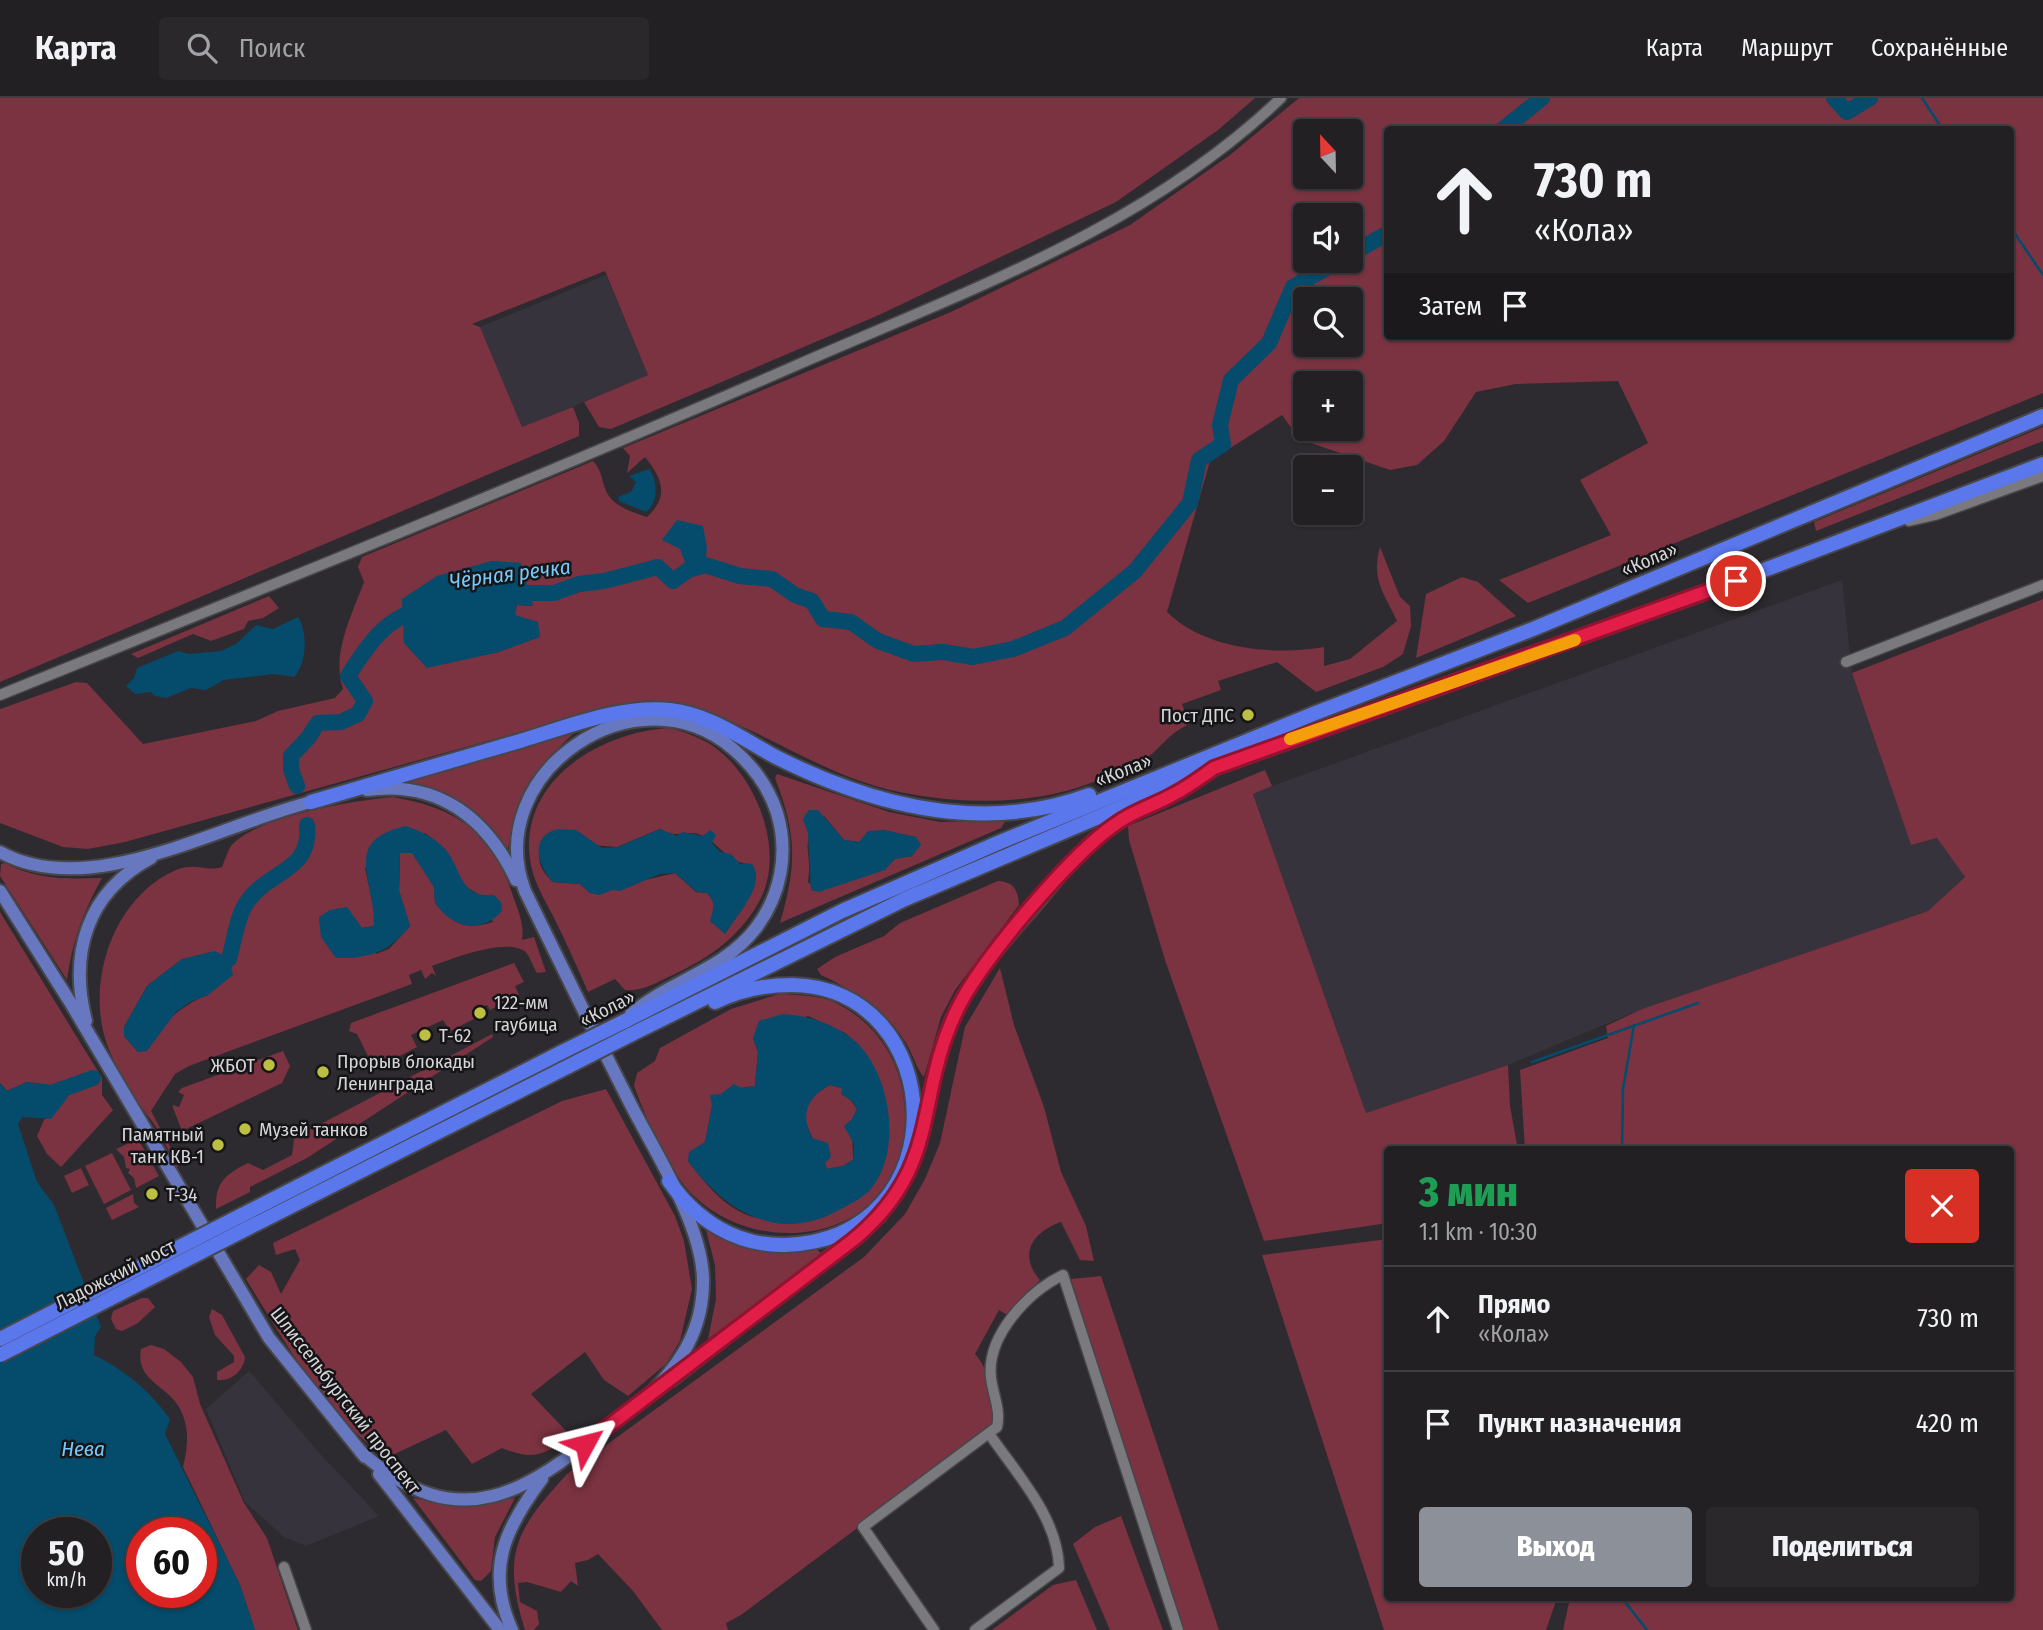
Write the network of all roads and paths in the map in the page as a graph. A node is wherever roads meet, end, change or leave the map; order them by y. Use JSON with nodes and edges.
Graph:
{"nodes":[{"id":1,"x":1282,"y":98,"type":"edge"},
{"id":2,"x":2043,"y":416,"type":"edge"},
{"id":3,"x":2043,"y":464,"type":"edge"},
{"id":4,"x":2043,"y":476,"type":"edge"},
{"id":5,"x":1884,"y":526,"type":"junction"},
{"id":6,"x":2043,"y":584,"type":"edge"},
{"id":7,"x":1846,"y":662,"type":"dead end"},
{"id":8,"x":0,"y":695,"type":"edge"},
{"id":9,"x":1214,"y":768,"type":"junction"},
{"id":10,"x":1177,"y":769,"type":"junction"},
{"id":11,"x":311,"y":802,"type":"junction"},
{"id":12,"x":190,"y":842,"type":"junction"},
{"id":13,"x":0,"y":852,"type":"edge"},
{"id":14,"x":0,"y":891,"type":"edge"},
{"id":15,"x":547,"y":939,"type":"junction"},
{"id":16,"x":623,"y":1021,"type":"junction"},
{"id":17,"x":646,"y":1027,"type":"junction"},
{"id":18,"x":89,"y":1036,"type":"junction"},
{"id":19,"x":669,"y":1181,"type":"junction"},
{"id":20,"x":245,"y":1222,"type":"junction"},
{"id":21,"x":0,"y":1339,"type":"edge"},
{"id":22,"x":0,"y":1355,"type":"edge"},
{"id":23,"x":648,"y":1396,"type":"junction"},
{"id":24,"x":989,"y":1435,"type":"junction"},
{"id":25,"x":361,"y":1452,"type":"junction"},
{"id":26,"x":545,"y":1476,"type":"junction"},
{"id":27,"x":284,"y":1567,"type":"dead end"},
{"id":28,"x":306,"y":1630,"type":"edge"},
{"id":29,"x":500,"y":1630,"type":"edge"},
{"id":30,"x":512,"y":1630,"type":"edge"},
{"id":31,"x":934,"y":1630,"type":"edge"},
{"id":32,"x":975,"y":1630,"type":"edge"},
{"id":33,"x":1178,"y":1630,"type":"edge"}],
"edges":[{"from":1,"to":8,"type":"street"},
{"from":2,"to":10,"type":"highway","name":"«Кола»"},
{"from":3,"to":5,"type":"highway","name":"«Кола»"},
{"from":4,"to":5,"type":"street"},
{"from":5,"to":9,"type":"highway","name":"«Кола»"},
{"from":6,"to":7,"type":"street"},
{"from":9,"to":17,"type":"highway","name":"«Кола»"},
{"from":9,"to":23,"type":"main road"},
{"from":10,"to":11,"type":"highway"},
{"from":10,"to":16,"type":"highway","name":"«Кола»"},
{"from":11,"to":12,"type":"main road"},
{"from":11,"to":15,"type":"main road"},
{"from":12,"to":13,"type":"main road"},
{"from":12,"to":18,"type":"main road"},
{"from":14,"to":18,"type":"main road","name":"Шлиссельбургский проспект"},
{"from":15,"to":16,"type":"main road"},
{"from":15,"to":19,"type":"main road"},
{"from":16,"to":20,"type":"highway","name":"«Кола»","bridge":true},
{"from":17,"to":19,"type":"highway"},
{"from":17,"to":20,"type":"highway","name":"«Кола»","bridge":true},
{"from":18,"to":25,"type":"main road","name":"Шлиссельбургский проспект"},
{"from":19,"to":23,"type":"main road"},
{"from":20,"to":21,"type":"highway","name":"Ладожский мост","bridge":true},
{"from":20,"to":22,"type":"highway","name":"Ладожский мост","bridge":true},
{"from":23,"to":26,"type":"main road"},
{"from":24,"to":31,"type":"street"},
{"from":24,"to":32,"type":"street"},
{"from":24,"to":33,"type":"street"},
{"from":25,"to":26,"type":"main road"},
{"from":25,"to":29,"type":"main road","name":"Шлиссельбургский проспект"},
{"from":26,"to":30,"type":"main road"},
{"from":27,"to":28,"type":"street"}]}
